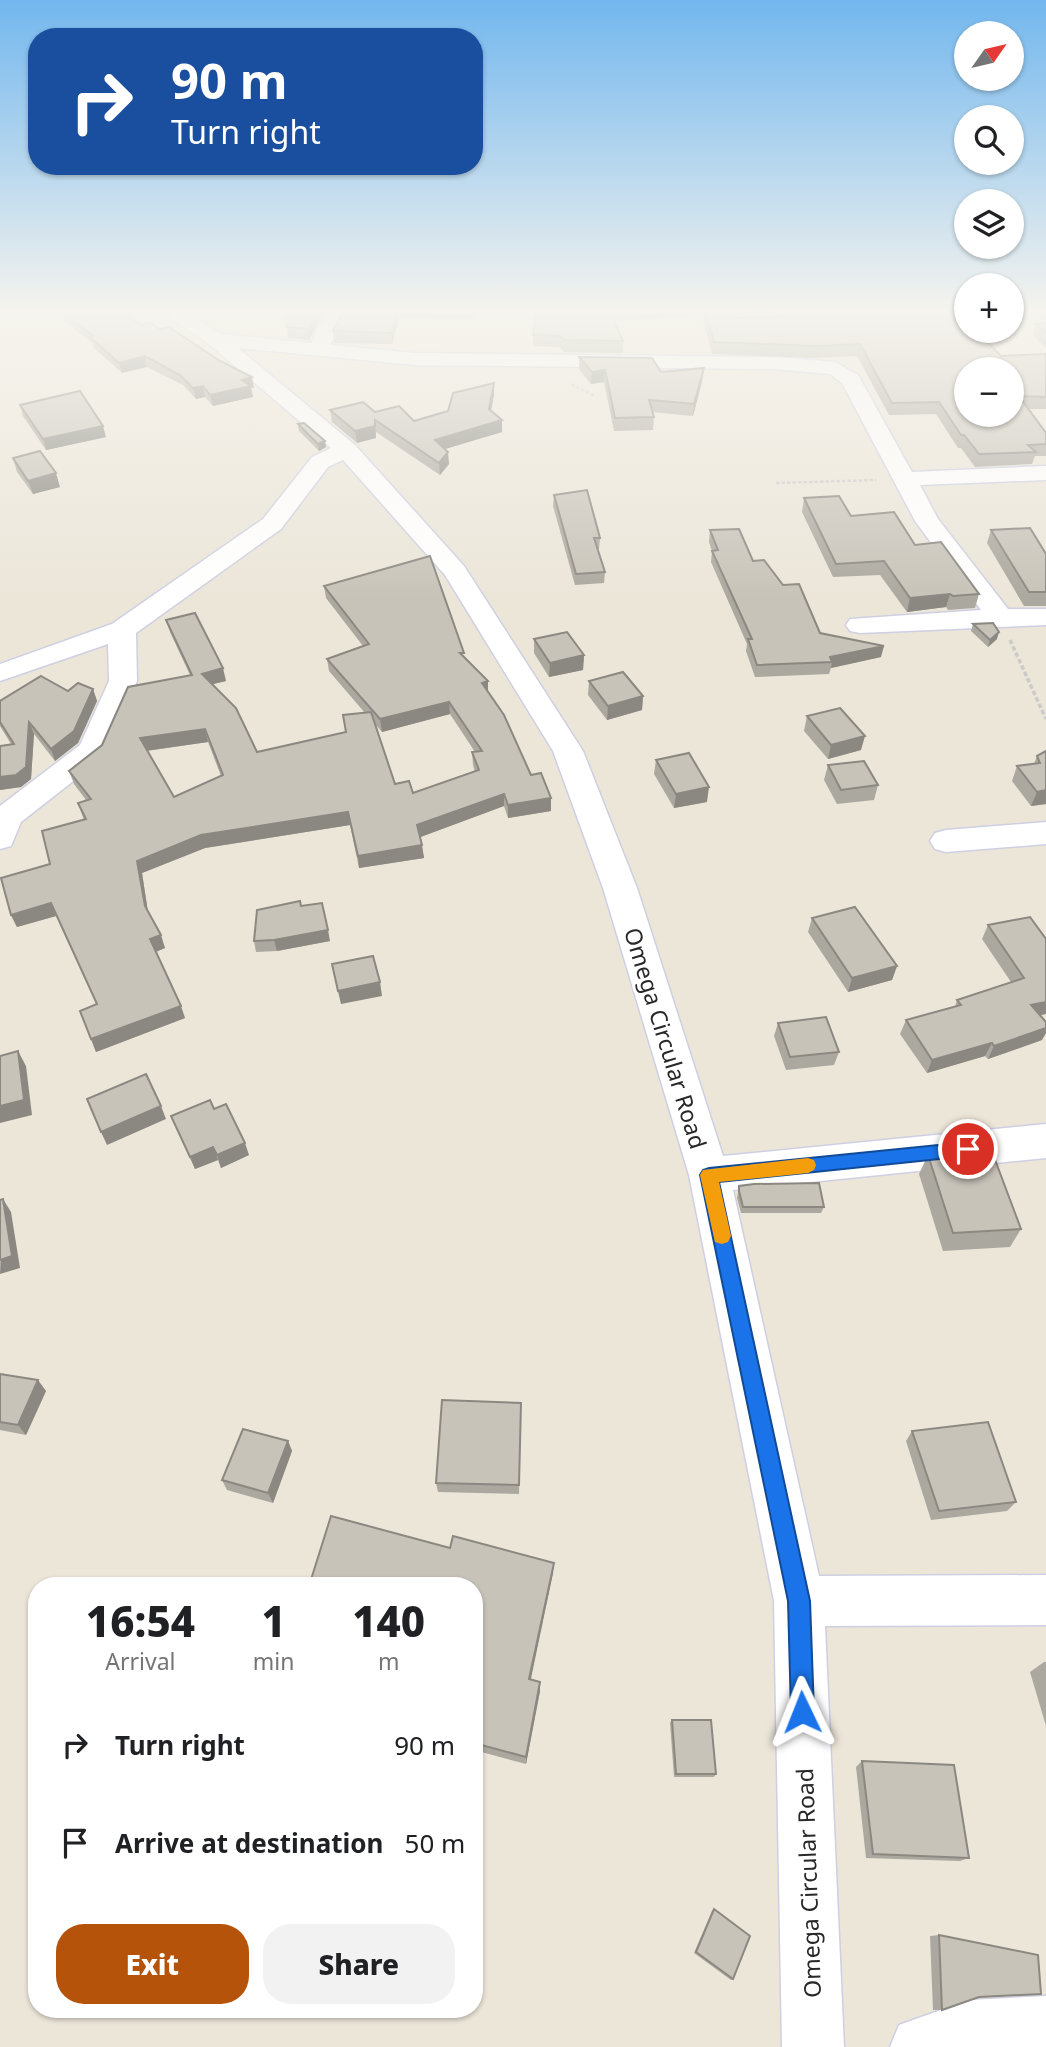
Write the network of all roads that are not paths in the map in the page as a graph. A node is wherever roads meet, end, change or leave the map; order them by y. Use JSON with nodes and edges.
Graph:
{"nodes":[{"id":1,"x":298,"y":409,"type":"edge"},
{"id":2,"x":866,"y":409,"type":"edge"},
{"id":3,"x":347,"y":450,"type":"junction"},
{"id":4,"x":1046,"y":473,"type":"edge"},
{"id":5,"x":905,"y":479,"type":"junction"},
{"id":6,"x":1000,"y":617,"type":"junction"},
{"id":7,"x":1046,"y":617,"type":"edge"},
{"id":8,"x":860,"y":625,"type":"dead end"},
{"id":9,"x":122,"y":630,"type":"junction"},
{"id":10,"x":0,"y":673,"type":"edge"},
{"id":11,"x":1046,"y":833,"type":"edge"},
{"id":12,"x":0,"y":838,"type":"edge"},
{"id":13,"x":946,"y":841,"type":"dead end"},
{"id":14,"x":1046,"y":1141,"type":"edge"},
{"id":15,"x":709,"y":1175,"type":"junction"},
{"id":16,"x":799,"y":1601,"type":"junction"},
{"id":17,"x":1046,"y":1601,"type":"edge"},
{"id":18,"x":1046,"y":2026,"type":"edge"},
{"id":19,"x":813,"y":2047,"type":"edge"},
{"id":20,"x":921,"y":2047,"type":"edge"}],
"edges":[{"from":1,"to":3,"type":"street","name":"Omega Circular Road"},
{"from":2,"to":5,"type":"street"},
{"from":3,"to":9,"type":"street"},
{"from":3,"to":15,"type":"street","name":"Omega Circular Road"},
{"from":4,"to":5,"type":"street"},
{"from":5,"to":6,"type":"street"},
{"from":6,"to":7,"type":"street"},
{"from":6,"to":8,"type":"street"},
{"from":9,"to":10,"type":"street"},
{"from":9,"to":12,"type":"street"},
{"from":11,"to":13,"type":"street"},
{"from":14,"to":15,"type":"street"},
{"from":15,"to":16,"type":"street","name":"Omega Circular Road"},
{"from":16,"to":17,"type":"street"},
{"from":16,"to":19,"type":"street","name":"Omega Circular Road"},
{"from":18,"to":20,"type":"street"}]}
